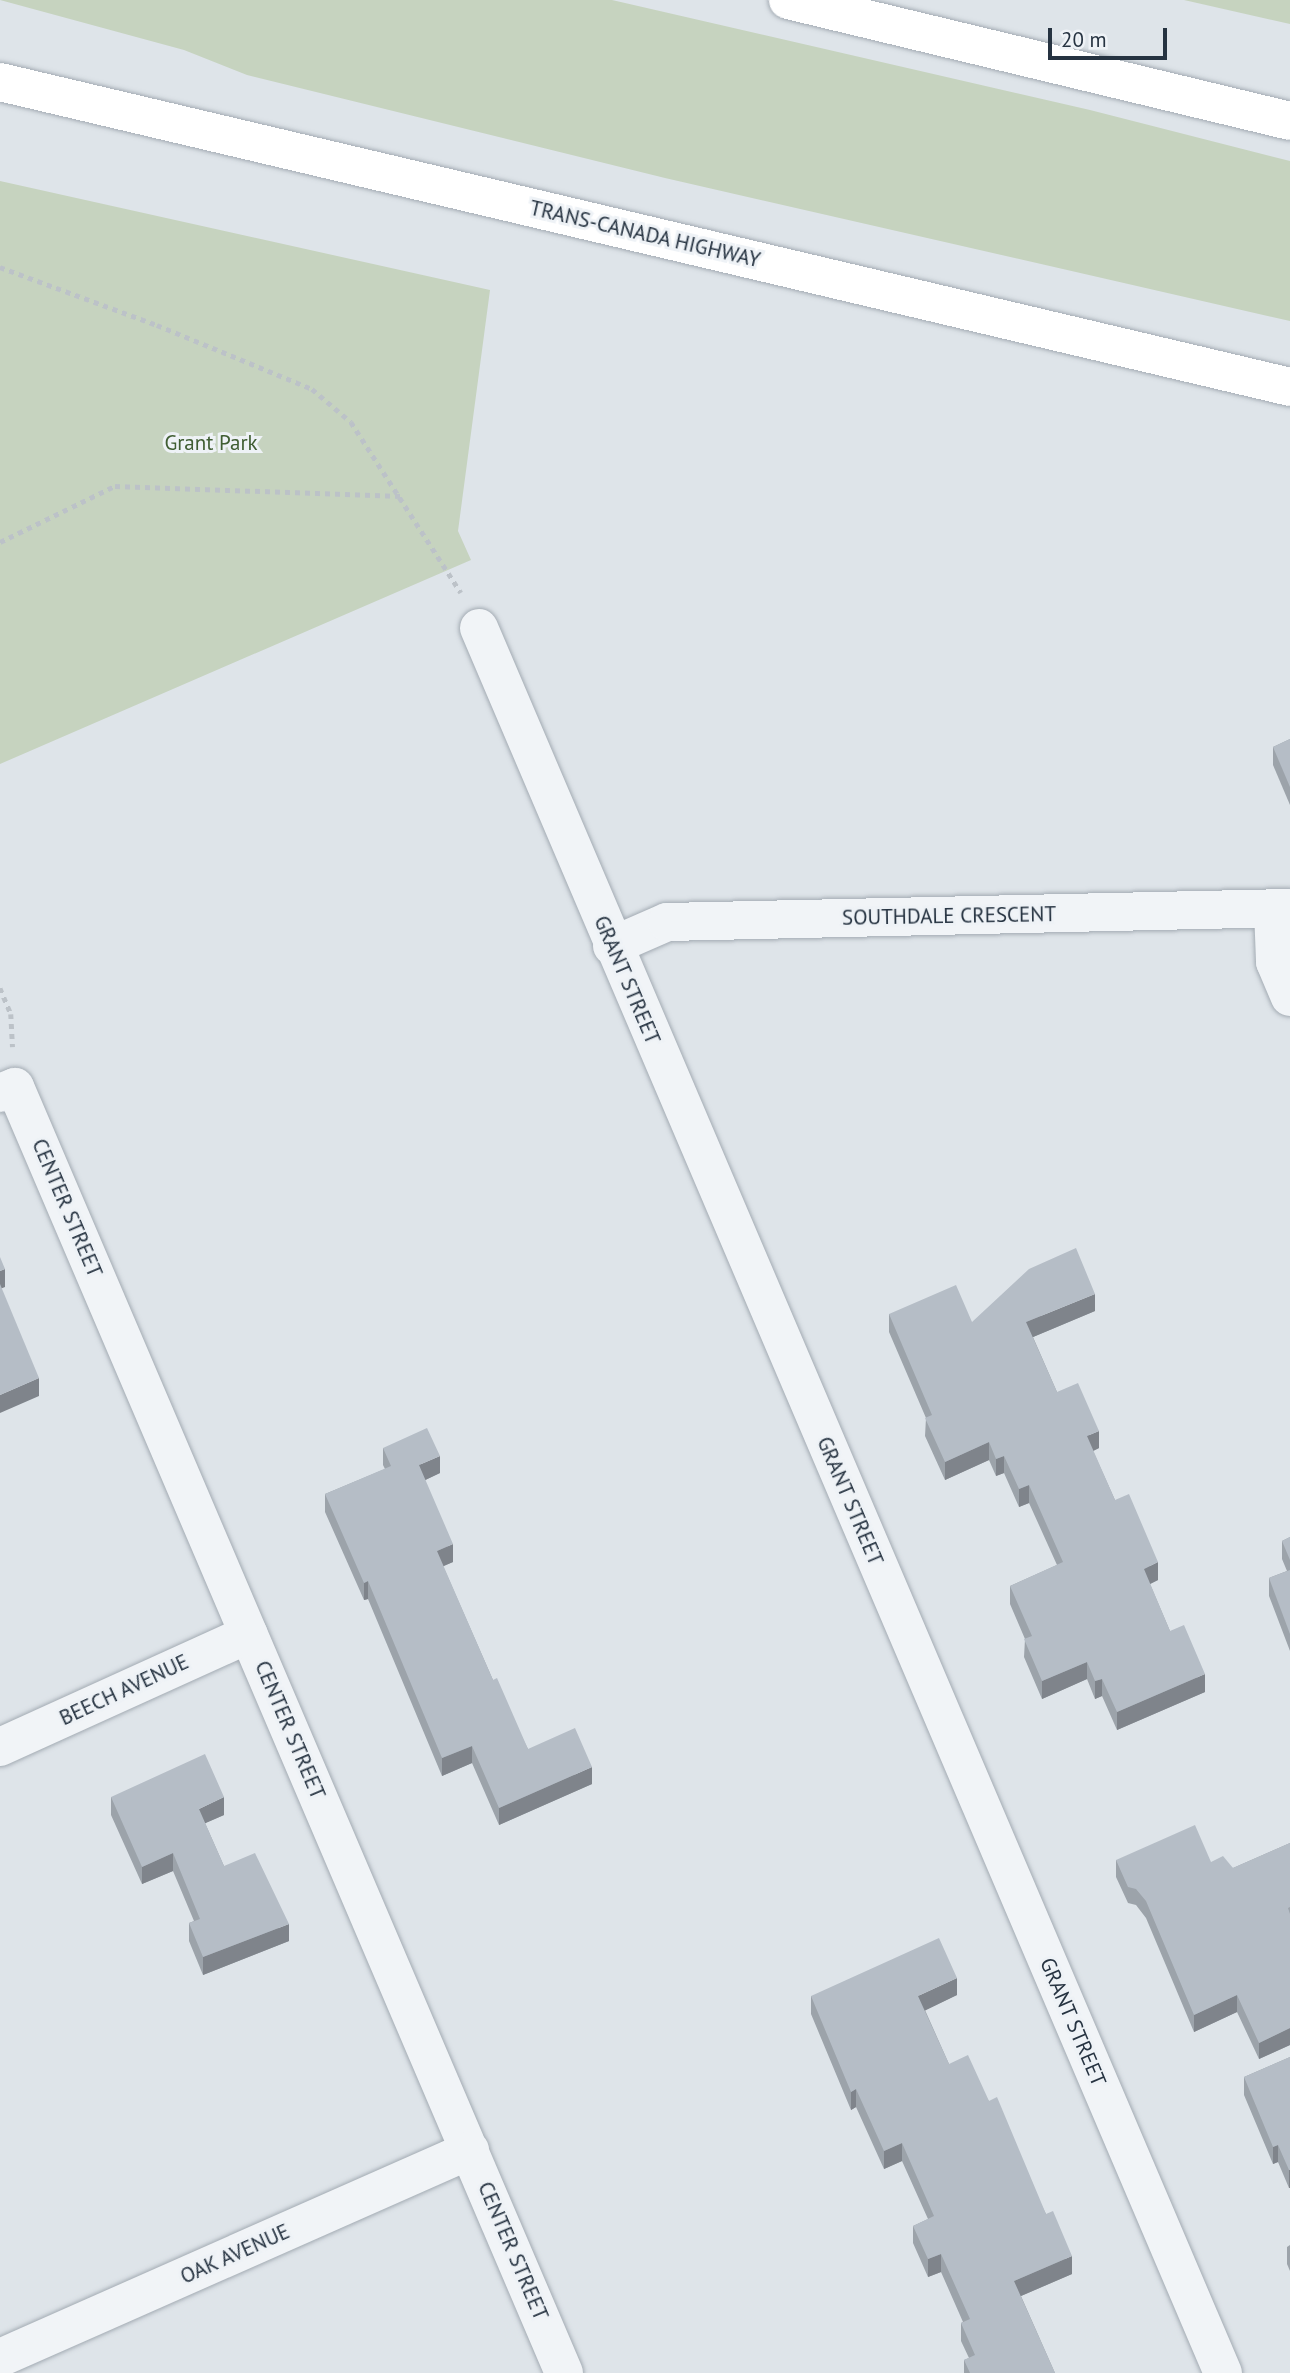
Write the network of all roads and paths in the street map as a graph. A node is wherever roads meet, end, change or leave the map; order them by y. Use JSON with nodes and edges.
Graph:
{"nodes":[{"id":1,"x":788,"y":0,"type":"edge"},
{"id":2,"x":0,"y":82,"type":"edge"},
{"id":3,"x":1290,"y":121,"type":"edge"},
{"id":4,"x":0,"y":267,"type":"edge"},
{"id":5,"x":1290,"y":387,"type":"edge"},
{"id":6,"x":402,"y":496,"type":"junction"},
{"id":7,"x":0,"y":542,"type":"edge"},
{"id":8,"x":479,"y":628,"type":"joint"},
{"id":9,"x":1281,"y":909,"type":"edge"},
{"id":10,"x":612,"y":946,"type":"junction"},
{"id":11,"x":0,"y":988,"type":"edge"},
{"id":12,"x":1290,"y":997,"type":"edge"},
{"id":13,"x":8,"y":1090,"type":"edge"},
{"id":14,"x":249,"y":1634,"type":"junction"},
{"id":15,"x":0,"y":1746,"type":"edge"},
{"id":16,"x":470,"y":2150,"type":"junction"},
{"id":17,"x":0,"y":2358,"type":"edge"},
{"id":18,"x":564,"y":2373,"type":"edge"},
{"id":19,"x":1223,"y":2373,"type":"edge"}],
"edges":[{"from":1,"to":3,"type":"highway"},
{"from":2,"to":5,"type":"highway","name":"TRANS-CANADA HIGHWAY"},
{"from":4,"to":6,"type":"path"},
{"from":6,"to":7,"type":"path"},
{"from":6,"to":8,"type":"path"},
{"from":8,"to":10,"type":"street","name":"GRANT STREET"},
{"from":9,"to":10,"type":"street","name":"SOUTHDALE CRESCENT"},
{"from":9,"to":12,"type":"street"},
{"from":10,"to":19,"type":"street","name":"GRANT STREET"},
{"from":11,"to":13,"type":"path"},
{"from":13,"to":14,"type":"street","name":"CENTER STREET"},
{"from":14,"to":15,"type":"street","name":"BEECH AVENUE"},
{"from":14,"to":16,"type":"street","name":"CENTER STREET"},
{"from":16,"to":17,"type":"street","name":"OAK AVENUE"},
{"from":16,"to":18,"type":"street","name":"CENTER STREET"}]}
